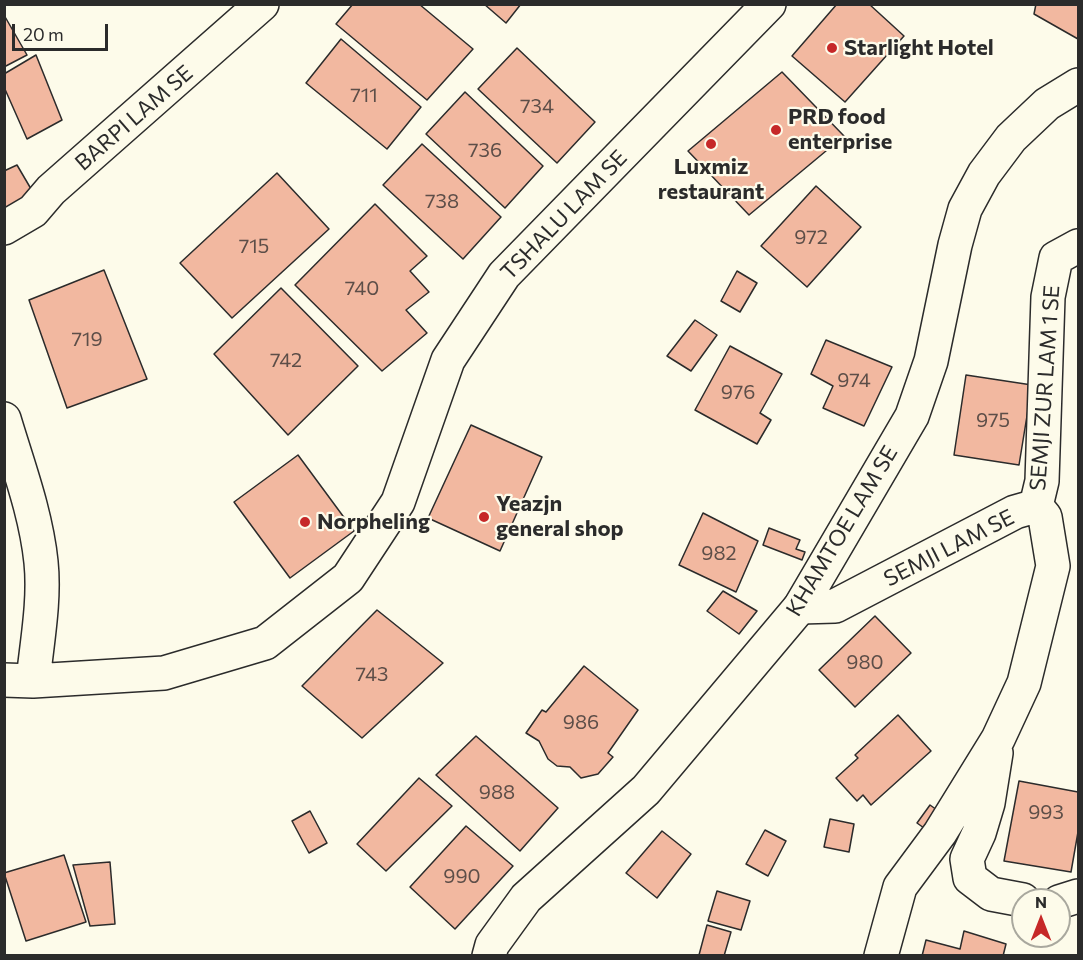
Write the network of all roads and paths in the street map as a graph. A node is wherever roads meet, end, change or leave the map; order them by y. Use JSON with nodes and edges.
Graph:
{"nodes":[{"id":1,"x":262,"y":4,"type":"edge"},
{"id":2,"x":770,"y":4,"type":"edge"},
{"id":3,"x":1078,"y":85,"type":"edge"},
{"id":4,"x":4,"y":228,"type":"edge"},
{"id":5,"x":1078,"y":246,"type":"edge"},
{"id":6,"x":4,"y":419,"type":"edge"},
{"id":7,"x":1036,"y":506,"type":"junction"},
{"id":8,"x":800,"y":607,"type":"junction"},
{"id":9,"x":19,"y":680,"type":"edge"},
{"id":10,"x":998,"y":739,"type":"junction"},
{"id":11,"x":1011,"y":898,"type":"edge"},
{"id":12,"x":489,"y":956,"type":"edge"},
{"id":13,"x":881,"y":956,"type":"edge"}],
"edges":[{"from":1,"to":4,"type":"street","name":"BARPI LAM SE"},
{"from":2,"to":9,"type":"street","name":"TSHALU LAM SE"},
{"from":3,"to":8,"type":"street","name":"KHAMTOE LAM SE"},
{"from":5,"to":7,"type":"street","name":"SEMJI ZUR LAM 1 SE"},
{"from":6,"to":9,"type":"street"},
{"from":7,"to":8,"type":"street","name":"SEMJI LAM SE"},
{"from":7,"to":10,"type":"street","name":"SEMJI LAM SE"},
{"from":8,"to":12,"type":"street","name":"KHAMTOE LAM SE"},
{"from":10,"to":11,"type":"street","name":"SEMJI LAM SE"},
{"from":10,"to":13,"type":"street","name":"SEMJI LAM SE"}]}
